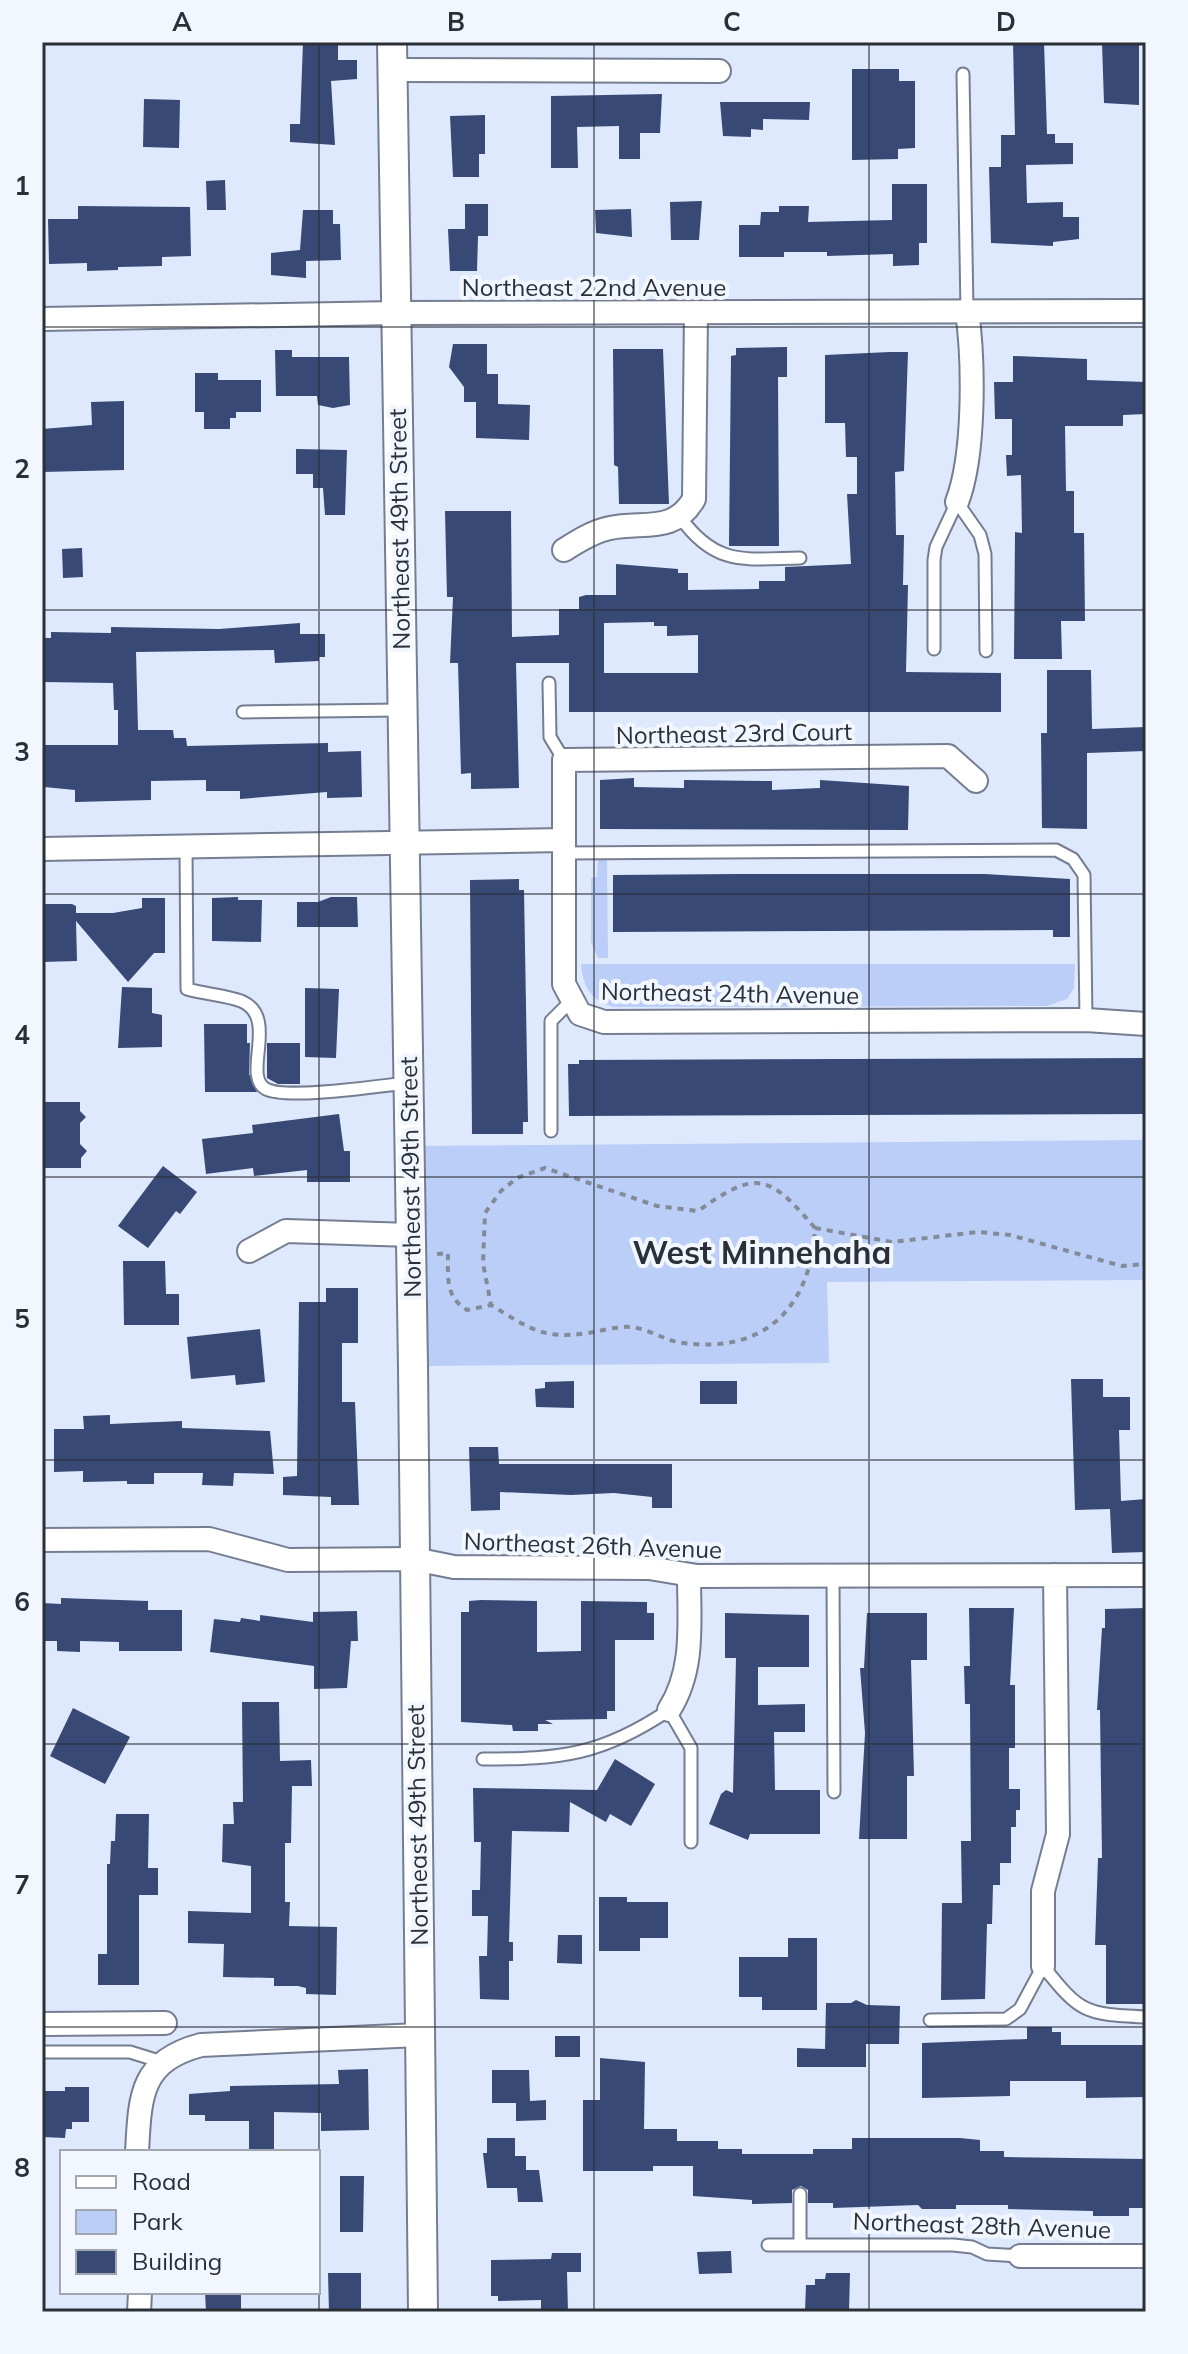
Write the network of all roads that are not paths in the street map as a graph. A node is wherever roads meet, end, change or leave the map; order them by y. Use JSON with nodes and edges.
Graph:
{"nodes":[{"id":1,"x":392,"y":42,"type":"edge"},
{"id":2,"x":393,"y":70,"type":"junction"},
{"id":3,"x":719,"y":71,"type":"dead end"},
{"id":4,"x":963,"y":74,"type":"dead end"},
{"id":5,"x":967,"y":311,"type":"junction"},
{"id":6,"x":1146,"y":311,"type":"edge"},
{"id":7,"x":696,"y":312,"type":"junction"},
{"id":8,"x":396,"y":313,"type":"junction"},
{"id":9,"x":42,"y":319,"type":"edge"},
{"id":10,"x":957,"y":502,"type":"junction"},
{"id":11,"x":680,"y":517,"type":"junction"},
{"id":12,"x":564,"y":550,"type":"dead end"},
{"id":13,"x":800,"y":558,"type":"dead end"},
{"id":14,"x":934,"y":649,"type":"dead end"},
{"id":15,"x":986,"y":651,"type":"dead end"},
{"id":16,"x":549,"y":683,"type":"dead end"},
{"id":17,"x":402,"y":710,"type":"junction"},
{"id":18,"x":243,"y":712,"type":"dead end"},
{"id":19,"x":564,"y":760,"type":"junction"},
{"id":20,"x":976,"y":781,"type":"dead end"},
{"id":21,"x":404,"y":842,"type":"junction"},
{"id":22,"x":186,"y":846,"type":"junction"},
{"id":23,"x":563,"y":846,"type":"junction"},
{"id":24,"x":42,"y":849,"type":"edge"},
{"id":25,"x":572,"y":1000,"type":"junction"},
{"id":26,"x":1086,"y":1020,"type":"junction"},
{"id":27,"x":1146,"y":1024,"type":"edge"},
{"id":28,"x":408,"y":1083,"type":"junction"},
{"id":29,"x":551,"y":1131,"type":"dead end"},
{"id":30,"x":421,"y":1244,"type":"junction"},
{"id":31,"x":249,"y":1251,"type":"dead end"},
{"id":32,"x":42,"y":1540,"type":"edge"},
{"id":33,"x":414,"y":1559,"type":"junction"},
{"id":34,"x":689,"y":1575,"type":"junction"},
{"id":35,"x":833,"y":1575,"type":"junction"},
{"id":36,"x":1055,"y":1575,"type":"junction"},
{"id":37,"x":1146,"y":1575,"type":"edge"},
{"id":38,"x":669,"y":1710,"type":"junction"},
{"id":39,"x":483,"y":1759,"type":"dead end"},
{"id":40,"x":834,"y":1792,"type":"dead end"},
{"id":41,"x":691,"y":1842,"type":"dead end"},
{"id":42,"x":1043,"y":1966,"type":"junction"},
{"id":43,"x":1146,"y":2017,"type":"edge"},
{"id":44,"x":930,"y":2020,"type":"dead end"},
{"id":45,"x":165,"y":2023,"type":"dead end"},
{"id":46,"x":42,"y":2024,"type":"edge"},
{"id":47,"x":419,"y":2035,"type":"junction"},
{"id":48,"x":42,"y":2052,"type":"edge"},
{"id":49,"x":159,"y":2064,"type":"junction"},
{"id":50,"x":137,"y":2150,"type":"edge"},
{"id":51,"x":800,"y":2194,"type":"dead end"},
{"id":52,"x":768,"y":2245,"type":"dead end"},
{"id":53,"x":800,"y":2245,"type":"junction"},
{"id":54,"x":1020,"y":2256,"type":"joint"},
{"id":55,"x":1146,"y":2256,"type":"edge"},
{"id":56,"x":423,"y":2312,"type":"edge"}],
"edges":[{"from":1,"to":2,"type":"street","name":"Northeast 49th Street"},
{"from":2,"to":3,"type":"street"},
{"from":2,"to":8,"type":"street","name":"Northeast 49th Street"},
{"from":4,"to":5,"type":"lane"},
{"from":5,"to":6,"type":"street","name":"Northeast 22nd Avenue"},
{"from":5,"to":7,"type":"street","name":"Northeast 22nd Avenue"},
{"from":5,"to":10,"type":"street"},
{"from":7,"to":8,"type":"street","name":"Northeast 22nd Avenue"},
{"from":7,"to":11,"type":"street"},
{"from":8,"to":9,"type":"street","name":"Northeast 22nd Avenue"},
{"from":8,"to":17,"type":"street","name":"Northeast 49th Street"},
{"from":10,"to":14,"type":"lane"},
{"from":10,"to":15,"type":"lane"},
{"from":11,"to":12,"type":"street"},
{"from":11,"to":13,"type":"lane"},
{"from":16,"to":19,"type":"lane"},
{"from":17,"to":18,"type":"lane"},
{"from":17,"to":21,"type":"street","name":"Northeast 49th Street"},
{"from":19,"to":20,"type":"street","name":"Northeast 23rd Court"},
{"from":19,"to":23,"type":"street"},
{"from":21,"to":22,"type":"street"},
{"from":21,"to":23,"type":"street"},
{"from":21,"to":28,"type":"street","name":"Northeast 49th Street"},
{"from":22,"to":24,"type":"street"},
{"from":22,"to":28,"type":"lane"},
{"from":23,"to":25,"type":"street","name":"Northeast 24th Avenue"},
{"from":23,"to":26,"type":"lane"},
{"from":25,"to":26,"type":"street","name":"Northeast 24th Avenue"},
{"from":25,"to":29,"type":"lane"},
{"from":26,"to":27,"type":"street","name":"Northeast 24th Avenue"},
{"from":28,"to":30,"type":"street","name":"Northeast 49th Street"},
{"from":30,"to":31,"type":"street"},
{"from":30,"to":33,"type":"street","name":"Northeast 49th Street"},
{"from":32,"to":33,"type":"street","name":"Northeast 26th Avenue"},
{"from":33,"to":34,"type":"street","name":"Northeast 26th Avenue"},
{"from":33,"to":47,"type":"street","name":"Northeast 49th Street"},
{"from":34,"to":35,"type":"street","name":"Northeast 26th Avenue"},
{"from":34,"to":38,"type":"street"},
{"from":35,"to":36,"type":"street","name":"Northeast 26th Avenue"},
{"from":35,"to":40,"type":"lane"},
{"from":36,"to":37,"type":"street","name":"Northeast 26th Avenue"},
{"from":36,"to":42,"type":"street"},
{"from":38,"to":39,"type":"lane"},
{"from":38,"to":41,"type":"lane"},
{"from":42,"to":43,"type":"lane"},
{"from":42,"to":44,"type":"lane"},
{"from":45,"to":46,"type":"street"},
{"from":47,"to":49,"type":"street"},
{"from":47,"to":56,"type":"street","name":"Northeast 49th Street"},
{"from":48,"to":49,"type":"lane"},
{"from":49,"to":50,"type":"street"},
{"from":51,"to":53,"type":"lane"},
{"from":52,"to":53,"type":"lane","name":"Northeast 28th Avenue"},
{"from":53,"to":54,"type":"lane","name":"Northeast 28th Avenue"},
{"from":54,"to":55,"type":"street","name":"Northeast 28th Avenue"}]}
